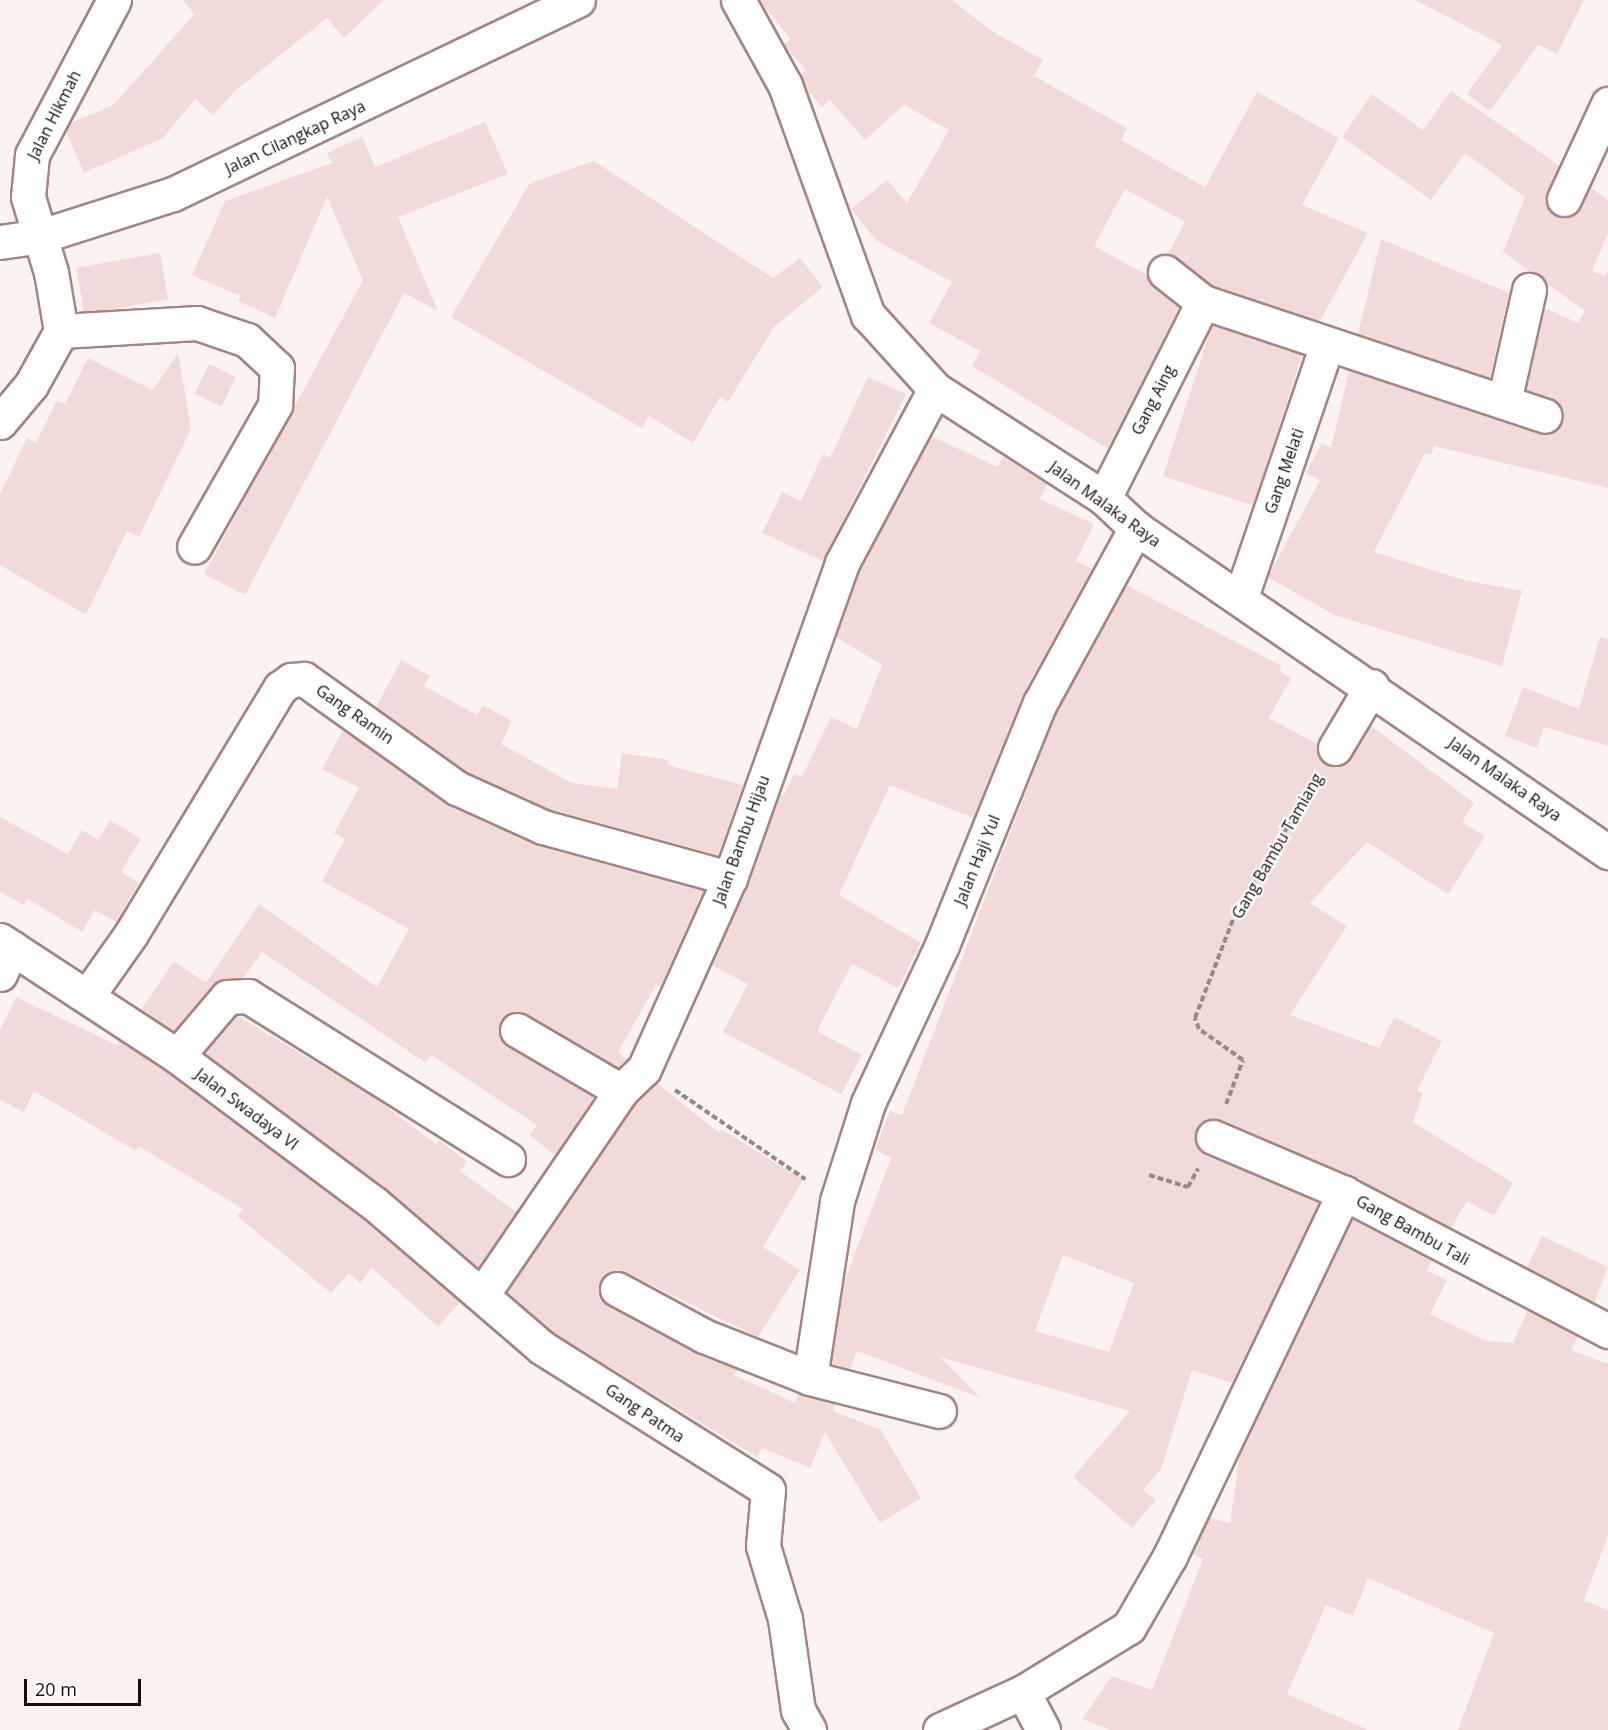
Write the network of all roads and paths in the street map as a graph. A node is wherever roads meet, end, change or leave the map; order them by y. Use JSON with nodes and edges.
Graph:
{"nodes":[{"id":1,"x":114,"y":0,"type":"edge"},
{"id":2,"x":578,"y":0,"type":"edge"},
{"id":3,"x":738,"y":0,"type":"edge"},
{"id":4,"x":1608,"y":104,"type":"edge"},
{"id":5,"x":1564,"y":199,"type":"dead end"},
{"id":6,"x":40,"y":236,"type":"junction"},
{"id":7,"x":0,"y":242,"type":"edge"},
{"id":8,"x":1165,"y":272,"type":"dead end"},
{"id":9,"x":1529,"y":290,"type":"dead end"},
{"id":10,"x":1203,"y":302,"type":"junction"},
{"id":11,"x":62,"y":331,"type":"junction"},
{"id":12,"x":1327,"y":345,"type":"junction"},
{"id":13,"x":935,"y":389,"type":"junction"},
{"id":14,"x":1504,"y":402,"type":"junction"},
{"id":15,"x":1545,"y":416,"type":"dead end"},
{"id":16,"x":0,"y":422,"type":"edge"},
{"id":17,"x":1104,"y":498,"type":"junction"},
{"id":18,"x":1136,"y":528,"type":"junction"},
{"id":19,"x":194,"y":547,"type":"dead end"},
{"id":20,"x":1241,"y":597,"type":"junction"},
{"id":21,"x":1372,"y":686,"type":"junction"},
{"id":22,"x":1335,"y":748,"type":"joint"},
{"id":23,"x":1608,"y":852,"type":"edge"},
{"id":24,"x":730,"y":878,"type":"junction"},
{"id":25,"x":4,"y":954,"type":"edge"},
{"id":26,"x":88,"y":994,"type":"junction"},
{"id":27,"x":517,"y":1030,"type":"dead end"},
{"id":28,"x":177,"y":1056,"type":"junction"},
{"id":29,"x":633,"y":1080,"type":"junction"},
{"id":30,"x":1213,"y":1137,"type":"junction"},
{"id":31,"x":508,"y":1160,"type":"dead end"},
{"id":32,"x":1149,"y":1175,"type":"dead end"},
{"id":33,"x":1344,"y":1192,"type":"junction"},
{"id":34,"x":837,"y":1201,"type":"junction"},
{"id":35,"x":617,"y":1289,"type":"dead end"},
{"id":36,"x":482,"y":1295,"type":"junction"},
{"id":37,"x":1608,"y":1331,"type":"edge"},
{"id":38,"x":810,"y":1378,"type":"junction"},
{"id":39,"x":939,"y":1411,"type":"dead end"},
{"id":40,"x":1023,"y":1692,"type":"junction"},
{"id":41,"x":809,"y":1730,"type":"edge"},
{"id":42,"x":940,"y":1730,"type":"edge"},
{"id":43,"x":1043,"y":1730,"type":"edge"}],
"edges":[{"from":1,"to":6,"type":"street","name":"Jalan Hikmah"},
{"from":2,"to":6,"type":"street","name":"Jalan Cilangkap Raya"},
{"from":3,"to":13,"type":"street","name":"Jalan Malaka Raya"},
{"from":4,"to":5,"type":"street"},
{"from":6,"to":7,"type":"street","name":"Jalan Cilangkap Raya"},
{"from":6,"to":11,"type":"street","name":"Jalan Hikmah"},
{"from":8,"to":10,"type":"street"},
{"from":9,"to":14,"type":"street"},
{"from":10,"to":12,"type":"street"},
{"from":10,"to":17,"type":"street","name":"Gang Aing"},
{"from":11,"to":16,"type":"street"},
{"from":11,"to":19,"type":"street"},
{"from":12,"to":14,"type":"street"},
{"from":12,"to":20,"type":"street","name":"Gang Melati"},
{"from":13,"to":17,"type":"street","name":"Jalan Malaka Raya"},
{"from":13,"to":24,"type":"street","name":"Jalan Bambu Hijau"},
{"from":14,"to":15,"type":"street"},
{"from":17,"to":18,"type":"street","name":"Jalan Malaka Raya"},
{"from":18,"to":20,"type":"street","name":"Jalan Malaka Raya"},
{"from":18,"to":34,"type":"street","name":"Jalan Haji Yul"},
{"from":20,"to":21,"type":"street","name":"Jalan Malaka Raya"},
{"from":21,"to":22,"type":"street"},
{"from":21,"to":23,"type":"street","name":"Jalan Malaka Raya"},
{"from":22,"to":30,"type":"path","name":"Gang Bambu Tamiang"},
{"from":24,"to":26,"type":"street","name":"Gang Ramin"},
{"from":24,"to":29,"type":"street","name":"Jalan Bambu Hijau"},
{"from":25,"to":26,"type":"street","name":"Jalan Swadaya VI"},
{"from":26,"to":28,"type":"street","name":"Jalan Swadaya VI"},
{"from":27,"to":29,"type":"street"},
{"from":28,"to":31,"type":"street"},
{"from":28,"to":36,"type":"street","name":"Jalan Swadaya VI"},
{"from":29,"to":34,"type":"path"},
{"from":29,"to":36,"type":"street","name":"Jalan Bambu Hijau"},
{"from":30,"to":32,"type":"path","name":"Gang Bambu Tamiang"},
{"from":30,"to":33,"type":"street","name":"Gang Bambu Tali"},
{"from":33,"to":37,"type":"street","name":"Gang Bambu Tali"},
{"from":33,"to":40,"type":"street"},
{"from":34,"to":38,"type":"street","name":"Jalan Haji Yul"},
{"from":35,"to":38,"type":"street"},
{"from":36,"to":41,"type":"street","name":"Gang Patma"},
{"from":38,"to":39,"type":"street"},
{"from":40,"to":42,"type":"street"},
{"from":40,"to":43,"type":"street"}]}
